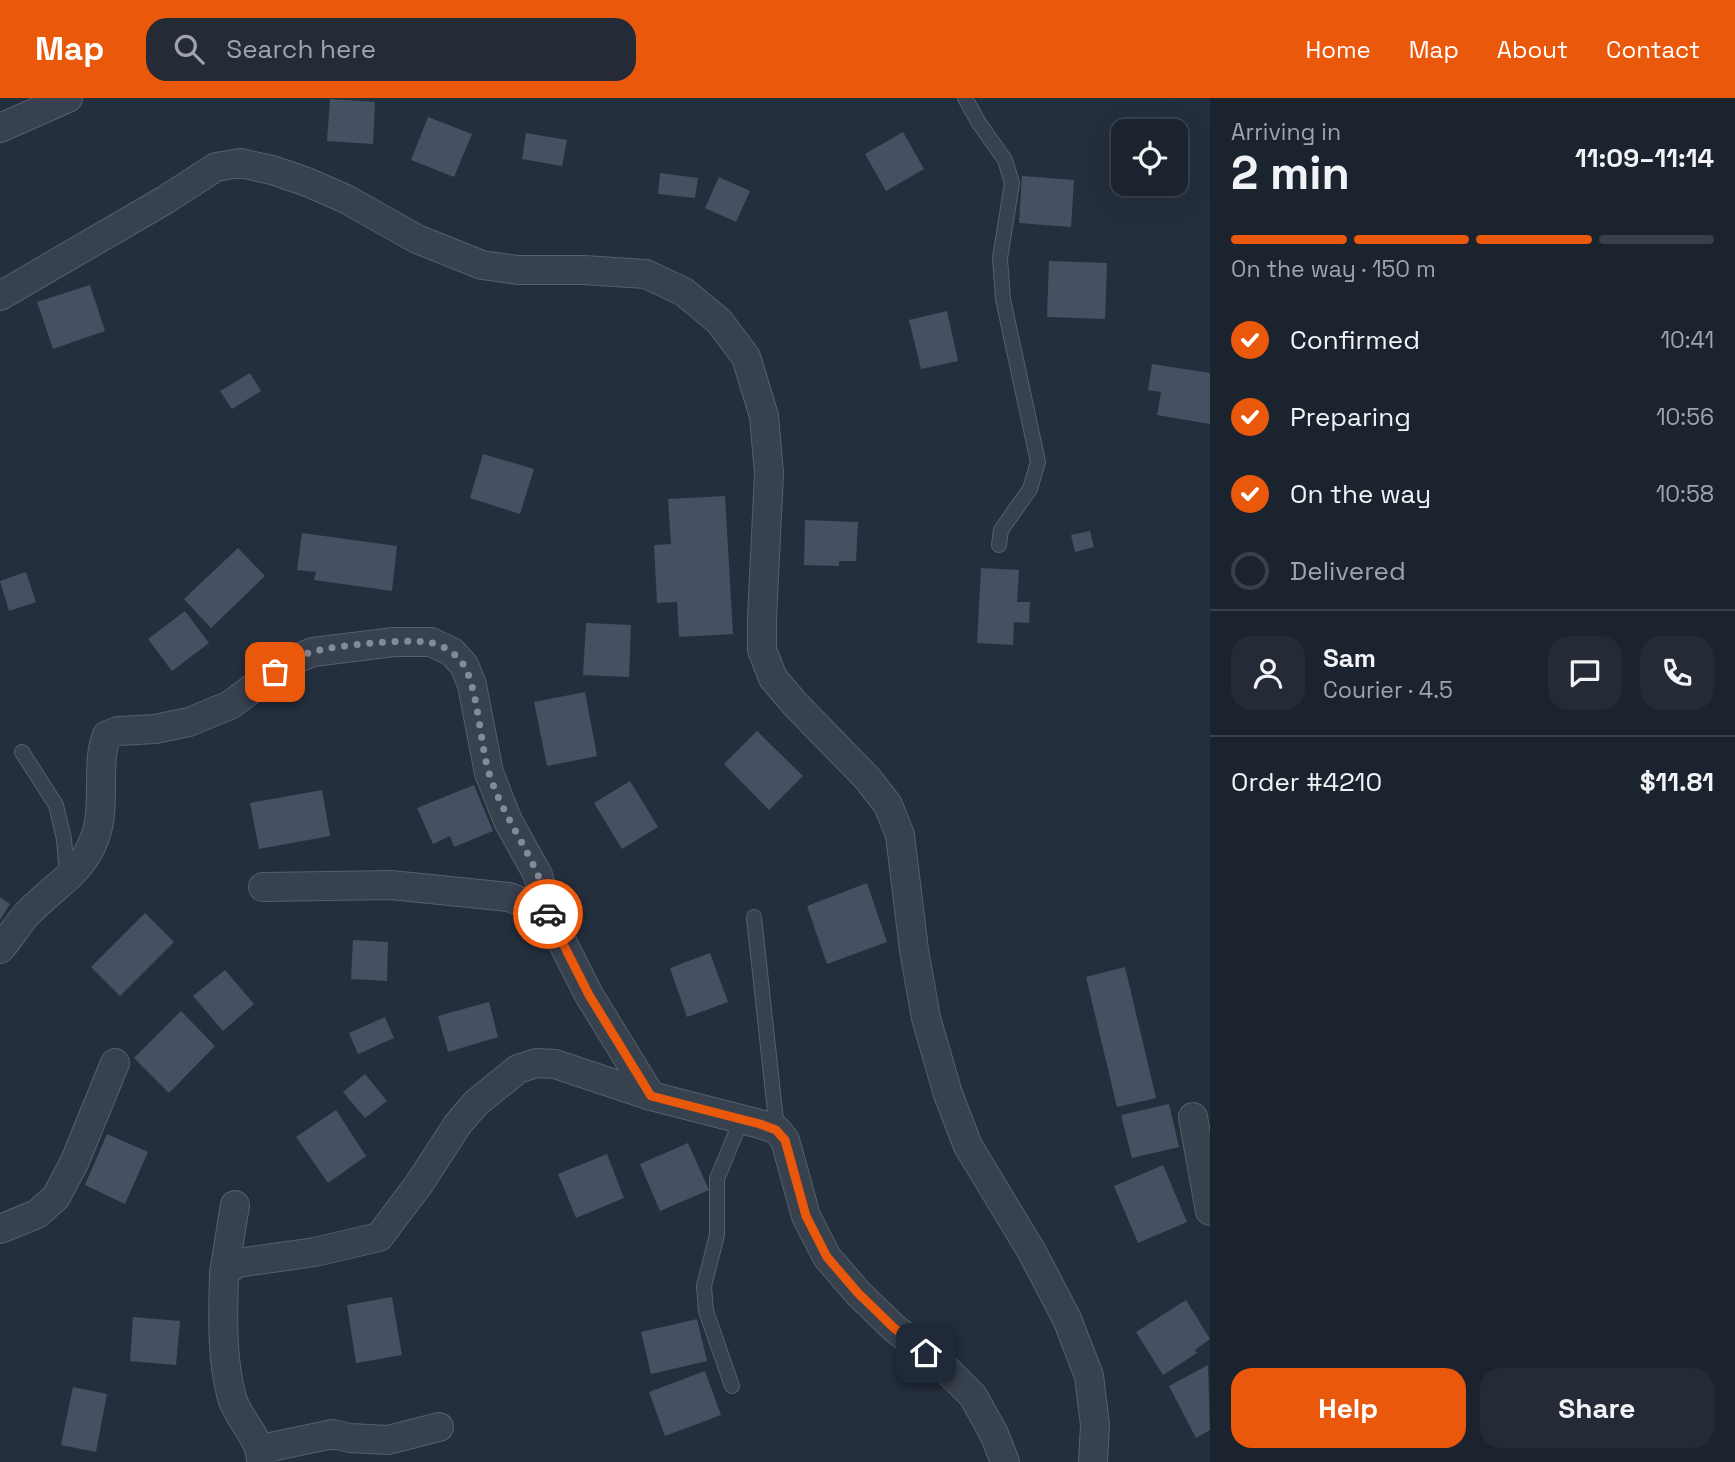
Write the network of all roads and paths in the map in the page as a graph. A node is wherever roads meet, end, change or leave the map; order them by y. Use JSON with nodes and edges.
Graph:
{"nodes":[{"id":1,"x":68,"y":98,"type":"edge"},
{"id":2,"x":965,"y":98,"type":"edge"},
{"id":3,"x":0,"y":128,"type":"edge"},
{"id":4,"x":0,"y":296,"type":"edge"},
{"id":5,"x":999,"y":545,"type":"dead end"},
{"id":6,"x":22,"y":752,"type":"dead end"},
{"id":7,"x":67,"y":880,"type":"junction"},
{"id":8,"x":263,"y":887,"type":"dead end"},
{"id":9,"x":547,"y":912,"type":"junction"},
{"id":10,"x":754,"y":917,"type":"dead end"},
{"id":11,"x":0,"y":949,"type":"edge"},
{"id":12,"x":115,"y":1063,"type":"dead end"},
{"id":13,"x":651,"y":1096,"type":"junction"},
{"id":14,"x":1193,"y":1117,"type":"dead end"},
{"id":15,"x":742,"y":1118,"type":"junction"},
{"id":16,"x":776,"y":1130,"type":"junction"},
{"id":17,"x":235,"y":1205,"type":"dead end"},
{"id":18,"x":1210,"y":1211,"type":"edge"},
{"id":19,"x":0,"y":1229,"type":"edge"},
{"id":20,"x":224,"y":1273,"type":"junction"},
{"id":21,"x":732,"y":1386,"type":"dead end"},
{"id":22,"x":439,"y":1427,"type":"dead end"},
{"id":23,"x":261,"y":1455,"type":"edge"},
{"id":24,"x":1004,"y":1462,"type":"edge"},
{"id":25,"x":1093,"y":1462,"type":"edge"}],
"edges":[{"from":1,"to":3,"type":"street"},
{"from":2,"to":5,"type":"lane"},
{"from":4,"to":25,"type":"street"},
{"from":6,"to":7,"type":"lane"},
{"from":7,"to":9,"type":"street"},
{"from":7,"to":11,"type":"street"},
{"from":8,"to":9,"type":"street"},
{"from":9,"to":13,"type":"street"},
{"from":10,"to":16,"type":"lane"},
{"from":12,"to":19,"type":"street"},
{"from":13,"to":15,"type":"street"},
{"from":13,"to":20,"type":"street"},
{"from":14,"to":18,"type":"street"},
{"from":15,"to":16,"type":"street"},
{"from":15,"to":21,"type":"lane"},
{"from":16,"to":24,"type":"street"},
{"from":17,"to":20,"type":"street"},
{"from":20,"to":23,"type":"street"},
{"from":22,"to":23,"type":"street"}]}
